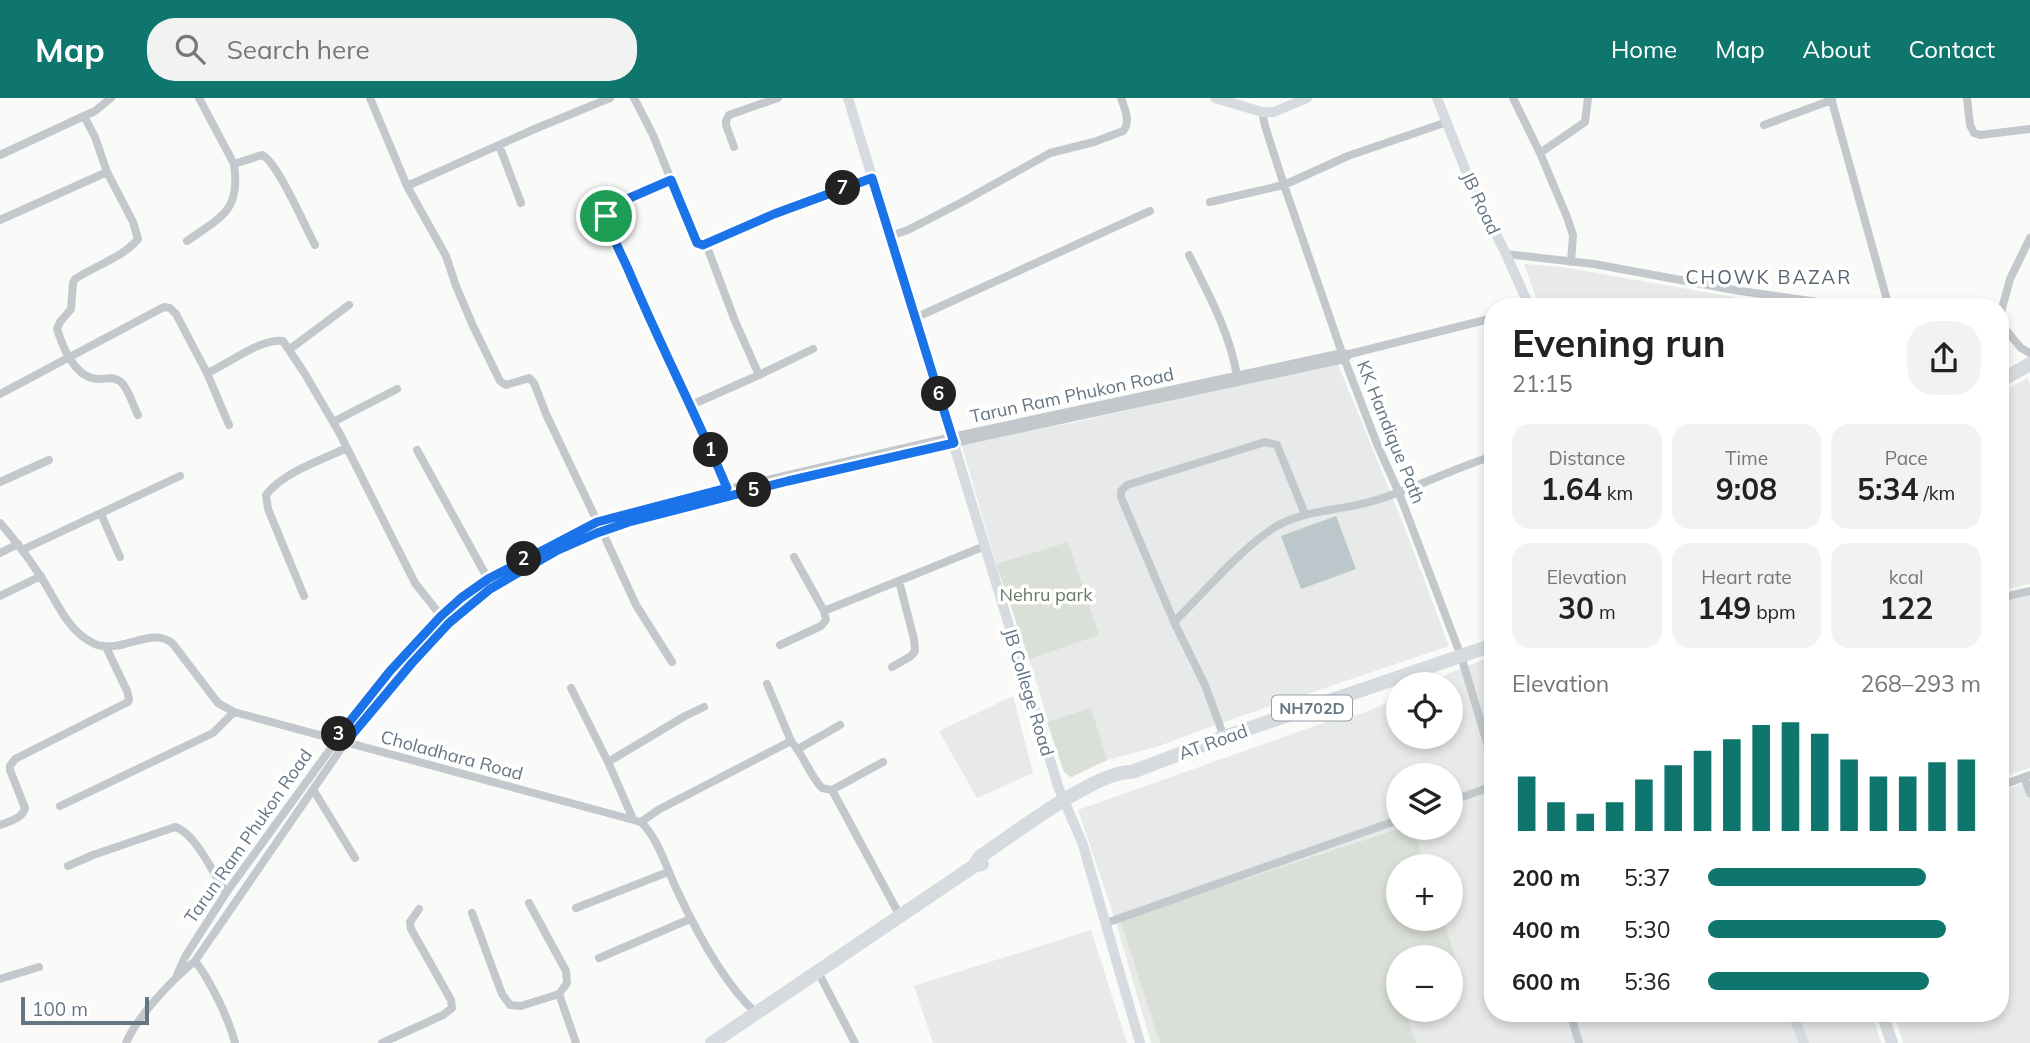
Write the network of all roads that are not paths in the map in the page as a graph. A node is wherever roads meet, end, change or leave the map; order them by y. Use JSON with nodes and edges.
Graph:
{"nodes":[{"id":1,"x":111,"y":98,"type":"edge"},
{"id":2,"x":199,"y":98,"type":"edge"},
{"id":3,"x":370,"y":98,"type":"edge"},
{"id":4,"x":610,"y":98,"type":"edge"},
{"id":5,"x":634,"y":98,"type":"edge"},
{"id":6,"x":778,"y":98,"type":"edge"},
{"id":7,"x":848,"y":98,"type":"edge"},
{"id":8,"x":1121,"y":98,"type":"edge"},
{"id":9,"x":1221,"y":98,"type":"edge"},
{"id":10,"x":1307,"y":98,"type":"edge"},
{"id":11,"x":1437,"y":98,"type":"edge"},
{"id":12,"x":1513,"y":98,"type":"edge"},
{"id":13,"x":1588,"y":98,"type":"edge"},
{"id":14,"x":1967,"y":98,"type":"edge"},
{"id":15,"x":1831,"y":99,"type":"edge"},
{"id":16,"x":1262,"y":112,"type":"junction"},
{"id":17,"x":83,"y":116,"type":"junction"},
{"id":18,"x":1447,"y":122,"type":"junction"},
{"id":19,"x":1764,"y":125,"type":"dead end"},
{"id":20,"x":2030,"y":129,"type":"edge"},
{"id":21,"x":499,"y":145,"type":"junction"},
{"id":22,"x":734,"y":147,"type":"dead end"},
{"id":23,"x":1540,"y":153,"type":"junction"},
{"id":24,"x":0,"y":155,"type":"edge"},
{"id":25,"x":233,"y":164,"type":"junction"},
{"id":26,"x":107,"y":172,"type":"junction"},
{"id":27,"x":872,"y":178,"type":"junction"},
{"id":28,"x":671,"y":180,"type":"junction"},
{"id":29,"x":1284,"y":185,"type":"junction"},
{"id":30,"x":408,"y":186,"type":"junction"},
{"id":31,"x":1210,"y":202,"type":"dead end"},
{"id":32,"x":521,"y":203,"type":"dead end"},
{"id":33,"x":1150,"y":211,"type":"dead end"},
{"id":34,"x":0,"y":220,"type":"edge"},
{"id":35,"x":890,"y":236,"type":"junction"},
{"id":36,"x":2030,"y":238,"type":"edge"},
{"id":37,"x":187,"y":241,"type":"dead end"},
{"id":38,"x":706,"y":244,"type":"junction"},
{"id":39,"x":315,"y":245,"type":"dead end"},
{"id":40,"x":1506,"y":254,"type":"junction"},
{"id":41,"x":1189,"y":255,"type":"dead end"},
{"id":42,"x":1571,"y":262,"type":"junction"},
{"id":43,"x":1525,"y":298,"type":"edge"},
{"id":44,"x":1785,"y":298,"type":"edge"},
{"id":45,"x":1885,"y":298,"type":"edge"},
{"id":46,"x":2005,"y":298,"type":"edge"},
{"id":47,"x":349,"y":305,"type":"dead end"},
{"id":48,"x":915,"y":318,"type":"junction"},
{"id":49,"x":1484,"y":320,"type":"edge"},
{"id":50,"x":2009,"y":335,"type":"edge"},
{"id":51,"x":290,"y":349,"type":"junction"},
{"id":52,"x":813,"y":349,"type":"dead end"},
{"id":53,"x":1346,"y":355,"type":"junction"},
{"id":54,"x":69,"y":357,"type":"junction"},
{"id":55,"x":2028,"y":359,"type":"edge"},
{"id":56,"x":2009,"y":368,"type":"edge"},
{"id":57,"x":207,"y":373,"type":"junction"},
{"id":58,"x":2009,"y":374,"type":"edge"},
{"id":59,"x":759,"y":375,"type":"junction"},
{"id":60,"x":1237,"y":376,"type":"junction"},
{"id":61,"x":397,"y":390,"type":"dead end"},
{"id":62,"x":0,"y":394,"type":"edge"},
{"id":63,"x":690,"y":405,"type":"junction"},
{"id":64,"x":138,"y":415,"type":"dead end"},
{"id":65,"x":333,"y":422,"type":"junction"},
{"id":66,"x":229,"y":425,"type":"dead end"},
{"id":67,"x":953,"y":440,"type":"junction"},
{"id":68,"x":347,"y":448,"type":"junction"},
{"id":69,"x":417,"y":450,"type":"dead end"},
{"id":70,"x":49,"y":460,"type":"dead end"},
{"id":71,"x":1484,"y":460,"type":"edge"},
{"id":72,"x":180,"y":475,"type":"dead end"},
{"id":73,"x":0,"y":482,"type":"edge"},
{"id":74,"x":727,"y":488,"type":"junction"},
{"id":75,"x":1399,"y":493,"type":"junction"},
{"id":76,"x":101,"y":514,"type":"junction"},
{"id":77,"x":1305,"y":514,"type":"junction"},
{"id":78,"x":597,"y":522,"type":"junction"},
{"id":79,"x":0,"y":523,"type":"edge"},
{"id":80,"x":602,"y":531,"type":"junction"},
{"id":81,"x":985,"y":546,"type":"junction"},
{"id":82,"x":20,"y":547,"type":"junction"},
{"id":83,"x":0,"y":553,"type":"edge"},
{"id":84,"x":120,"y":557,"type":"dead end"},
{"id":85,"x":794,"y":557,"type":"dead end"},
{"id":86,"x":41,"y":576,"type":"junction"},
{"id":87,"x":488,"y":579,"type":"junction"},
{"id":88,"x":899,"y":581,"type":"junction"},
{"id":89,"x":2030,"y":591,"type":"edge"},
{"id":90,"x":2009,"y":595,"type":"edge"},
{"id":91,"x":0,"y":596,"type":"edge"},
{"id":92,"x":304,"y":596,"type":"dead end"},
{"id":93,"x":824,"y":611,"type":"junction"},
{"id":94,"x":441,"y":616,"type":"junction"},
{"id":95,"x":1174,"y":622,"type":"junction"},
{"id":96,"x":780,"y":645,"type":"dead end"},
{"id":97,"x":106,"y":647,"type":"junction"},
{"id":98,"x":1484,"y":648,"type":"edge"},
{"id":99,"x":1461,"y":656,"type":"junction"},
{"id":100,"x":672,"y":662,"type":"dead end"},
{"id":101,"x":892,"y":667,"type":"dead end"},
{"id":102,"x":766,"y":684,"type":"dead end"},
{"id":103,"x":571,"y":688,"type":"dead end"},
{"id":104,"x":704,"y":707,"type":"dead end"},
{"id":105,"x":234,"y":712,"type":"junction"},
{"id":106,"x":840,"y":725,"type":"dead end"},
{"id":107,"x":1484,"y":733,"type":"edge"},
{"id":108,"x":1224,"y":737,"type":"junction"},
{"id":109,"x":335,"y":740,"type":"junction"},
{"id":110,"x":792,"y":741,"type":"junction"},
{"id":111,"x":345,"y":743,"type":"junction"},
{"id":112,"x":798,"y":748,"type":"junction"},
{"id":113,"x":608,"y":762,"type":"junction"},
{"id":114,"x":883,"y":762,"type":"dead end"},
{"id":115,"x":2027,"y":776,"type":"edge"},
{"id":116,"x":2009,"y":783,"type":"edge"},
{"id":117,"x":1484,"y":789,"type":"edge"},
{"id":118,"x":832,"y":790,"type":"junction"},
{"id":119,"x":314,"y":791,"type":"junction"},
{"id":120,"x":2030,"y":793,"type":"edge"},
{"id":121,"x":1463,"y":797,"type":"edge"},
{"id":122,"x":1065,"y":803,"type":"junction"},
{"id":123,"x":60,"y":806,"type":"dead end"},
{"id":124,"x":637,"y":820,"type":"junction"},
{"id":125,"x":1386,"y":824,"type":"edge"},
{"id":126,"x":0,"y":825,"type":"edge"},
{"id":127,"x":355,"y":858,"type":"dead end"},
{"id":128,"x":68,"y":866,"type":"dead end"},
{"id":129,"x":668,"y":872,"type":"junction"},
{"id":130,"x":226,"y":893,"type":"junction"},
{"id":131,"x":528,"y":903,"type":"dead end"},
{"id":132,"x":576,"y":908,"type":"dead end"},
{"id":133,"x":419,"y":909,"type":"dead end"},
{"id":134,"x":472,"y":914,"type":"dead end"},
{"id":135,"x":900,"y":916,"type":"junction"},
{"id":136,"x":691,"y":919,"type":"junction"},
{"id":137,"x":1106,"y":923,"type":"junction"},
{"id":138,"x":599,"y":958,"type":"dead end"},
{"id":139,"x":195,"y":961,"type":"junction"},
{"id":140,"x":39,"y":967,"type":"dead end"},
{"id":141,"x":818,"y":972,"type":"junction"},
{"id":142,"x":177,"y":975,"type":"junction"},
{"id":143,"x":0,"y":979,"type":"edge"},
{"id":144,"x":559,"y":994,"type":"junction"},
{"id":145,"x":757,"y":1014,"type":"junction"},
{"id":146,"x":1573,"y":1022,"type":"edge"},
{"id":147,"x":1796,"y":1022,"type":"edge"},
{"id":148,"x":1885,"y":1022,"type":"edge"},
{"id":149,"x":127,"y":1043,"type":"edge"},
{"id":150,"x":235,"y":1043,"type":"edge"},
{"id":151,"x":382,"y":1043,"type":"edge"},
{"id":152,"x":576,"y":1043,"type":"edge"},
{"id":153,"x":712,"y":1043,"type":"edge"},
{"id":154,"x":855,"y":1043,"type":"edge"},
{"id":155,"x":1140,"y":1043,"type":"edge"},
{"id":156,"x":1579,"y":1043,"type":"edge"},
{"id":157,"x":1804,"y":1043,"type":"edge"},
{"id":158,"x":1892,"y":1043,"type":"edge"}],
"edges":[{"from":1,"to":17,"type":"street"},
{"from":2,"to":25,"type":"street"},
{"from":3,"to":30,"type":"street"},
{"from":4,"to":21,"type":"street"},
{"from":5,"to":28,"type":"street"},
{"from":6,"to":22,"type":"street"},
{"from":7,"to":27,"type":"street","name":"JB College Road"},
{"from":8,"to":35,"type":"street"},
{"from":9,"to":16,"type":"street"},
{"from":10,"to":16,"type":"street"},
{"from":11,"to":18,"type":"street","name":"JB Road"},
{"from":12,"to":23,"type":"street"},
{"from":13,"to":23,"type":"street"},
{"from":14,"to":20,"type":"street"},
{"from":15,"to":19,"type":"street"},
{"from":15,"to":45,"type":"street"},
{"from":16,"to":29,"type":"street","name":"KK Handique Path"},
{"from":17,"to":24,"type":"street"},
{"from":17,"to":26,"type":"street"},
{"from":18,"to":29,"type":"street"},
{"from":18,"to":40,"type":"street","name":"JB Road"},
{"from":21,"to":30,"type":"street"},
{"from":21,"to":32,"type":"street"},
{"from":23,"to":42,"type":"street"},
{"from":25,"to":37,"type":"street"},
{"from":25,"to":39,"type":"street"},
{"from":26,"to":34,"type":"street"},
{"from":26,"to":54,"type":"street"},
{"from":27,"to":35,"type":"street","name":"JB College Road"},
{"from":27,"to":38,"type":"street"},
{"from":28,"to":38,"type":"street"},
{"from":28,"to":63,"type":"street"},
{"from":29,"to":31,"type":"street"},
{"from":29,"to":53,"type":"street","name":"KK Handique Path"},
{"from":30,"to":78,"type":"street"},
{"from":33,"to":48,"type":"street"},
{"from":35,"to":48,"type":"street","name":"JB College Road"},
{"from":36,"to":46,"type":"street"},
{"from":38,"to":59,"type":"street"},
{"from":40,"to":42,"type":"street"},
{"from":40,"to":43,"type":"street","name":"JB Road"},
{"from":41,"to":60,"type":"street"},
{"from":42,"to":44,"type":"street"},
{"from":47,"to":51,"type":"street"},
{"from":48,"to":67,"type":"street","name":"JB College Road"},
{"from":49,"to":53,"type":"street","name":"Tarun Ram Phukon Road"},
{"from":50,"to":55,"type":"street"},
{"from":51,"to":57,"type":"street"},
{"from":51,"to":65,"type":"street"},
{"from":52,"to":59,"type":"street"},
{"from":53,"to":60,"type":"street","name":"Tarun Ram Phukon Road"},
{"from":53,"to":67,"type":"street","name":"Tarun Ram Phukon Road"},
{"from":53,"to":75,"type":"street","name":"KK Handique Path"},
{"from":54,"to":57,"type":"street"},
{"from":54,"to":62,"type":"street"},
{"from":54,"to":64,"type":"street"},
{"from":55,"to":56,"type":"highway"},
{"from":55,"to":58,"type":"highway"},
{"from":57,"to":66,"type":"street"},
{"from":59,"to":63,"type":"street"},
{"from":60,"to":67,"type":"street","name":"Tarun Ram Phukon Road"},
{"from":61,"to":65,"type":"street"},
{"from":63,"to":74,"type":"street"},
{"from":65,"to":68,"type":"street"},
{"from":67,"to":74,"type":"street","name":"Tarun Ram Phukon Road"},
{"from":67,"to":80,"type":"street","name":"Tarun Ram Phukon Road"},
{"from":67,"to":81,"type":"street","name":"JB College Road"},
{"from":68,"to":92,"type":"street"},
{"from":68,"to":94,"type":"street"},
{"from":69,"to":87,"type":"street"},
{"from":70,"to":73,"type":"street"},
{"from":71,"to":75,"type":"street"},
{"from":72,"to":76,"type":"street"},
{"from":74,"to":78,"type":"street","name":"Tarun Ram Phukon Road"},
{"from":75,"to":77,"type":"street"},
{"from":75,"to":99,"type":"street","name":"KK Handique Path"},
{"from":76,"to":82,"type":"street"},
{"from":76,"to":84,"type":"street"},
{"from":77,"to":95,"type":"street"},
{"from":77,"to":95,"type":"street"},
{"from":78,"to":87,"type":"street","name":"Tarun Ram Phukon Road"},
{"from":79,"to":82,"type":"street"},
{"from":80,"to":100,"type":"street"},
{"from":80,"to":111,"type":"street","name":"Tarun Ram Phukon Road"},
{"from":81,"to":88,"type":"street"},
{"from":81,"to":122,"type":"street","name":"JB College Road"},
{"from":82,"to":83,"type":"street"},
{"from":82,"to":86,"type":"street"},
{"from":85,"to":93,"type":"street"},
{"from":86,"to":91,"type":"street"},
{"from":86,"to":97,"type":"street"},
{"from":87,"to":94,"type":"street","name":"Tarun Ram Phukon Road"},
{"from":88,"to":93,"type":"street"},
{"from":88,"to":101,"type":"street"},
{"from":89,"to":90,"type":"street"},
{"from":93,"to":96,"type":"street"},
{"from":94,"to":109,"type":"street","name":"Tarun Ram Phukon Road"},
{"from":95,"to":108,"type":"street"},
{"from":97,"to":105,"type":"street","name":"Choladhara Road"},
{"from":97,"to":126,"type":"street"},
{"from":98,"to":99,"type":"highway","name":"AT Road","number":"NH702D"},
{"from":99,"to":107,"type":"street","name":"KK Handique Path"},
{"from":99,"to":108,"type":"highway","name":"AT Road","number":"NH702D"},
{"from":102,"to":110,"type":"street"},
{"from":103,"to":113,"type":"street"},
{"from":104,"to":113,"type":"street"},
{"from":105,"to":109,"type":"street","name":"Choladhara Road"},
{"from":105,"to":123,"type":"street"},
{"from":106,"to":112,"type":"street"},
{"from":108,"to":122,"type":"highway","name":"AT Road","number":"NH702D"},
{"from":109,"to":111,"type":"street","name":"Choladhara Road"},
{"from":109,"to":130,"type":"street","name":"Tarun Ram Phukon Road"},
{"from":110,"to":112,"type":"street"},
{"from":110,"to":124,"type":"street"},
{"from":111,"to":119,"type":"street","name":"Tarun Ram Phukon Road"},
{"from":111,"to":124,"type":"street","name":"Choladhara Road"},
{"from":112,"to":118,"type":"street"},
{"from":113,"to":124,"type":"street"},
{"from":114,"to":118,"type":"street"},
{"from":115,"to":116,"type":"street"},
{"from":115,"to":120,"type":"street"},
{"from":117,"to":121,"type":"street"},
{"from":118,"to":135,"type":"street"},
{"from":119,"to":127,"type":"street"},
{"from":119,"to":139,"type":"street","name":"Tarun Ram Phukon Road"},
{"from":122,"to":135,"type":"highway","name":"AT Road","number":"NH702D"},
{"from":122,"to":137,"type":"street","name":"JB College Road"},
{"from":124,"to":129,"type":"street"},
{"from":125,"to":137,"type":"street"},
{"from":128,"to":130,"type":"street"},
{"from":129,"to":132,"type":"street"},
{"from":129,"to":136,"type":"street"},
{"from":130,"to":142,"type":"street","name":"Tarun Ram Phukon Road"},
{"from":131,"to":144,"type":"street"},
{"from":133,"to":151,"type":"street"},
{"from":134,"to":144,"type":"street"},
{"from":135,"to":141,"type":"highway","name":"AT Road","number":"NH702D"},
{"from":136,"to":138,"type":"street"},
{"from":136,"to":145,"type":"street"},
{"from":137,"to":155,"type":"street","name":"JB College Road"},
{"from":139,"to":142,"type":"street","name":"Tarun Ram Phukon Road"},
{"from":139,"to":150,"type":"street"},
{"from":140,"to":143,"type":"street"},
{"from":141,"to":145,"type":"highway","name":"AT Road","number":"NH702D"},
{"from":141,"to":154,"type":"street"},
{"from":142,"to":149,"type":"street","name":"Tarun Ram Phukon Road"},
{"from":144,"to":152,"type":"street"},
{"from":145,"to":153,"type":"highway","name":"AT Road","number":"NH702D"},
{"from":146,"to":156,"type":"street"},
{"from":147,"to":157,"type":"street"},
{"from":148,"to":158,"type":"main road"}]}
